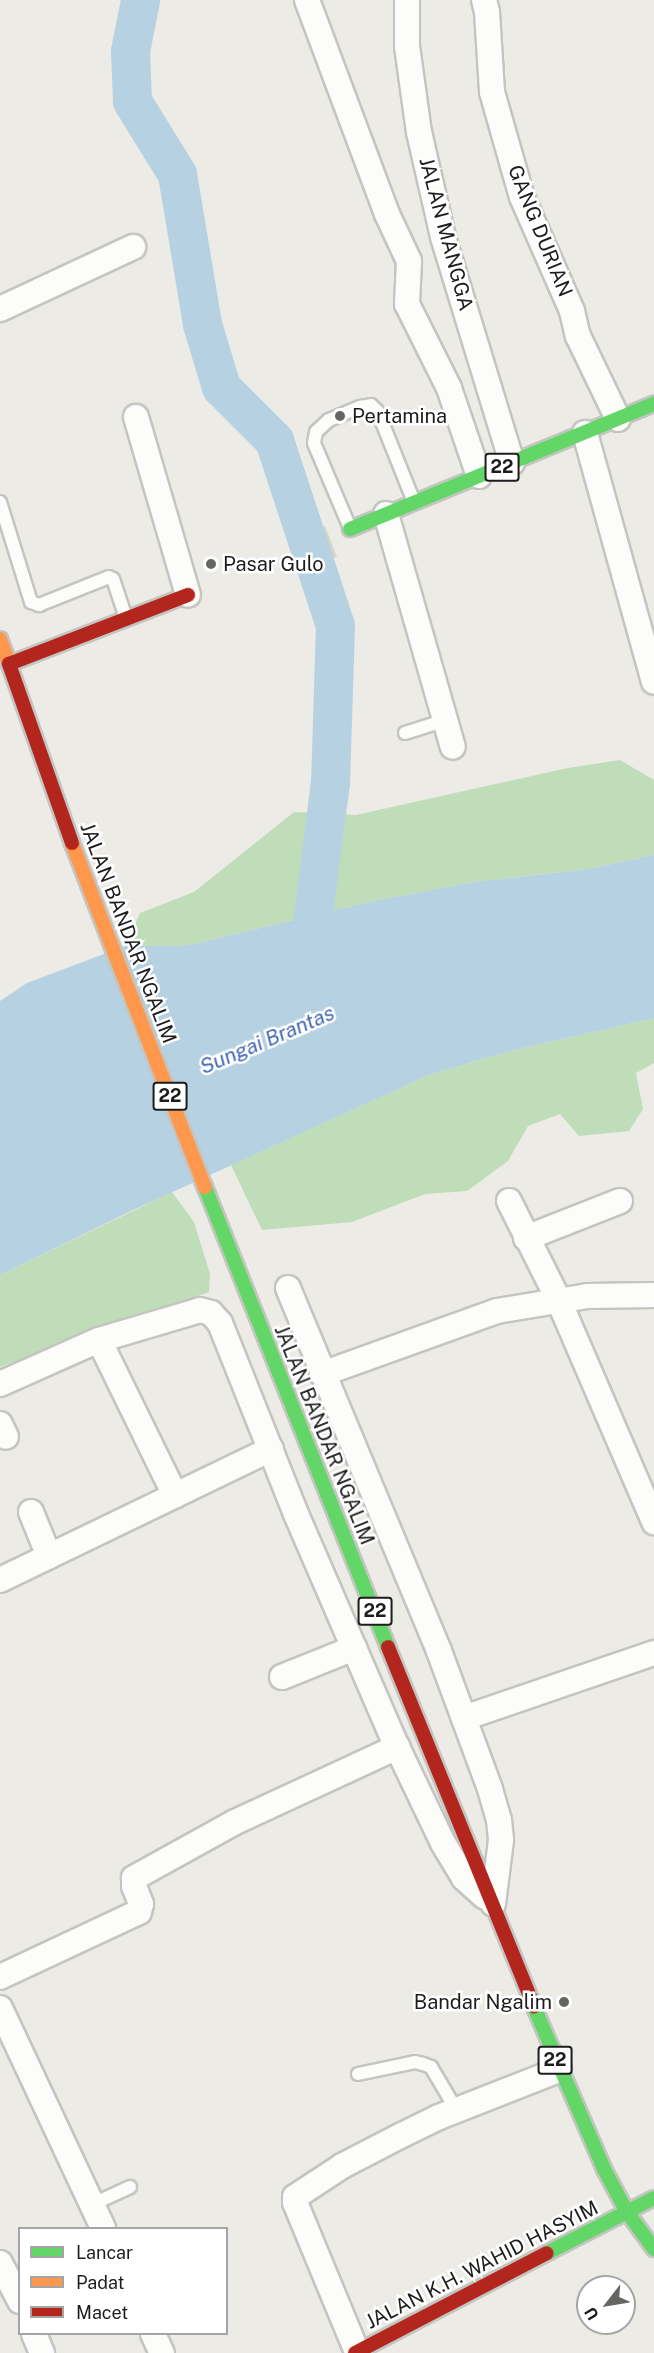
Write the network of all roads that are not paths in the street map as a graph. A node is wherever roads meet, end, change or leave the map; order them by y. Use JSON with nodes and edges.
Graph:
{"nodes":[{"id":1,"x":308,"y":0,"type":"edge"},
{"id":2,"x":407,"y":0,"type":"edge"},
{"id":3,"x":484,"y":0,"type":"edge"},
{"id":4,"x":133,"y":247,"type":"dead end"},
{"id":5,"x":0,"y":309,"type":"edge"},
{"id":6,"x":654,"y":404,"type":"edge"},
{"id":7,"x":136,"y":417,"type":"dead end"},
{"id":8,"x":618,"y":419,"type":"junction"},
{"id":9,"x":585,"y":433,"type":"junction"},
{"id":10,"x":512,"y":462,"type":"junction"},
{"id":11,"x":480,"y":476,"type":"junction"},
{"id":12,"x":0,"y":502,"type":"edge"},
{"id":13,"x":414,"y":502,"type":"junction"},
{"id":14,"x":386,"y":514,"type":"junction"},
{"id":15,"x":350,"y":530,"type":"joint"},
{"id":16,"x":188,"y":595,"type":"joint"},
{"id":17,"x":126,"y":619,"type":"junction"},
{"id":18,"x":0,"y":639,"type":"edge"},
{"id":19,"x":5,"y":666,"type":"edge"},
{"id":20,"x":654,"y":682,"type":"edge"},
{"id":21,"x":446,"y":720,"type":"junction"},
{"id":22,"x":405,"y":733,"type":"dead end"},
{"id":23,"x":453,"y":747,"type":"dead end"},
{"id":24,"x":509,"y":1202,"type":"dead end"},
{"id":25,"x":620,"y":1202,"type":"dead end"},
{"id":26,"x":526,"y":1238,"type":"junction"},
{"id":27,"x":288,"y":1288,"type":"dead end"},
{"id":28,"x":654,"y":1295,"type":"edge"},
{"id":29,"x":559,"y":1301,"type":"junction"},
{"id":30,"x":99,"y":1340,"type":"junction"},
{"id":31,"x":322,"y":1374,"type":"junction"},
{"id":32,"x":0,"y":1384,"type":"edge"},
{"id":33,"x":271,"y":1449,"type":"junction"},
{"id":34,"x":175,"y":1495,"type":"junction"},
{"id":35,"x":31,"y":1512,"type":"dead end"},
{"id":36,"x":654,"y":1522,"type":"edge"},
{"id":37,"x":50,"y":1556,"type":"junction"},
{"id":38,"x":0,"y":1580,"type":"edge"},
{"id":39,"x":354,"y":1648,"type":"junction"},
{"id":40,"x":654,"y":1653,"type":"edge"},
{"id":41,"x":282,"y":1677,"type":"dead end"},
{"id":42,"x":464,"y":1719,"type":"junction"},
{"id":43,"x":397,"y":1747,"type":"junction"},
{"id":44,"x":493,"y":1904,"type":"junction"},
{"id":45,"x":0,"y":1977,"type":"edge"},
{"id":46,"x":0,"y":2008,"type":"edge"},
{"id":47,"x":559,"y":2070,"type":"junction"},
{"id":48,"x":358,"y":2074,"type":"dead end"},
{"id":49,"x":457,"y":2111,"type":"junction"},
{"id":50,"x":130,"y":2187,"type":"dead end"},
{"id":51,"x":654,"y":2198,"type":"edge"},
{"id":52,"x":92,"y":2205,"type":"junction"},
{"id":53,"x":627,"y":2212,"type":"junction"},
{"id":54,"x":102,"y":2227,"type":"edge"},
{"id":55,"x":654,"y":2249,"type":"edge"},
{"id":56,"x":0,"y":2263,"type":"edge"},
{"id":57,"x":18,"y":2297,"type":"edge"},
{"id":58,"x":34,"y":2335,"type":"edge"},
{"id":59,"x":153,"y":2335,"type":"edge"},
{"id":60,"x":356,"y":2352,"type":"edge"},
{"id":61,"x":42,"y":2353,"type":"edge"},
{"id":62,"x":162,"y":2353,"type":"edge"}],
"edges":[{"from":1,"to":11,"type":"street"},
{"from":2,"to":10,"type":"street","name":"JALAN MANGGA"},
{"from":3,"to":8,"type":"street","name":"GANG DURIAN"},
{"from":4,"to":5,"type":"street"},
{"from":6,"to":8,"type":"main road","number":"22"},
{"from":7,"to":16,"type":"street"},
{"from":8,"to":9,"type":"main road","number":"22"},
{"from":9,"to":10,"type":"main road","number":"22"},
{"from":9,"to":20,"type":"street"},
{"from":10,"to":11,"type":"main road","number":"22"},
{"from":11,"to":13,"type":"main road","number":"22"},
{"from":12,"to":17,"type":"lane"},
{"from":13,"to":14,"type":"main road","number":"22"},
{"from":13,"to":15,"type":"lane"},
{"from":14,"to":15,"type":"main road","number":"22"},
{"from":14,"to":21,"type":"street"},
{"from":16,"to":17,"type":"main road"},
{"from":17,"to":19,"type":"main road"},
{"from":18,"to":19,"type":"main road","name":"JALAN BANDAR NGALIM"},
{"from":19,"to":44,"type":"main road","name":"JALAN BANDAR NGALIM","number":"22"},
{"from":21,"to":22,"type":"lane"},
{"from":21,"to":23,"type":"street"},
{"from":24,"to":26,"type":"street"},
{"from":25,"to":26,"type":"street"},
{"from":26,"to":29,"type":"street"},
{"from":27,"to":31,"type":"street"},
{"from":28,"to":29,"type":"street"},
{"from":29,"to":31,"type":"street"},
{"from":29,"to":36,"type":"street"},
{"from":30,"to":32,"type":"street"},
{"from":30,"to":33,"type":"street"},
{"from":30,"to":34,"type":"street"},
{"from":31,"to":42,"type":"street"},
{"from":33,"to":34,"type":"street"},
{"from":33,"to":39,"type":"street"},
{"from":34,"to":37,"type":"street"},
{"from":35,"to":37,"type":"street"},
{"from":37,"to":38,"type":"street"},
{"from":39,"to":41,"type":"street"},
{"from":39,"to":43,"type":"street"},
{"from":40,"to":42,"type":"street"},
{"from":42,"to":44,"type":"street"},
{"from":43,"to":44,"type":"street"},
{"from":43,"to":45,"type":"street"},
{"from":44,"to":47,"type":"main road","name":"JALAN BANDAR NGALIM","number":"22"},
{"from":46,"to":52,"type":"street"},
{"from":47,"to":49,"type":"street"},
{"from":47,"to":53,"type":"main road","name":"JALAN BANDAR NGALIM","number":"22"},
{"from":48,"to":49,"type":"lane"},
{"from":49,"to":60,"type":"street"},
{"from":50,"to":52,"type":"lane"},
{"from":51,"to":53,"type":"main road","name":"JALAN K.H. WAHID HASYIM"},
{"from":52,"to":54,"type":"street"},
{"from":53,"to":55,"type":"main road","number":"22"},
{"from":53,"to":60,"type":"main road","name":"JALAN K.H. WAHID HASYIM"},
{"from":56,"to":57,"type":"street"},
{"from":58,"to":61,"type":"street"},
{"from":59,"to":62,"type":"street"}]}
